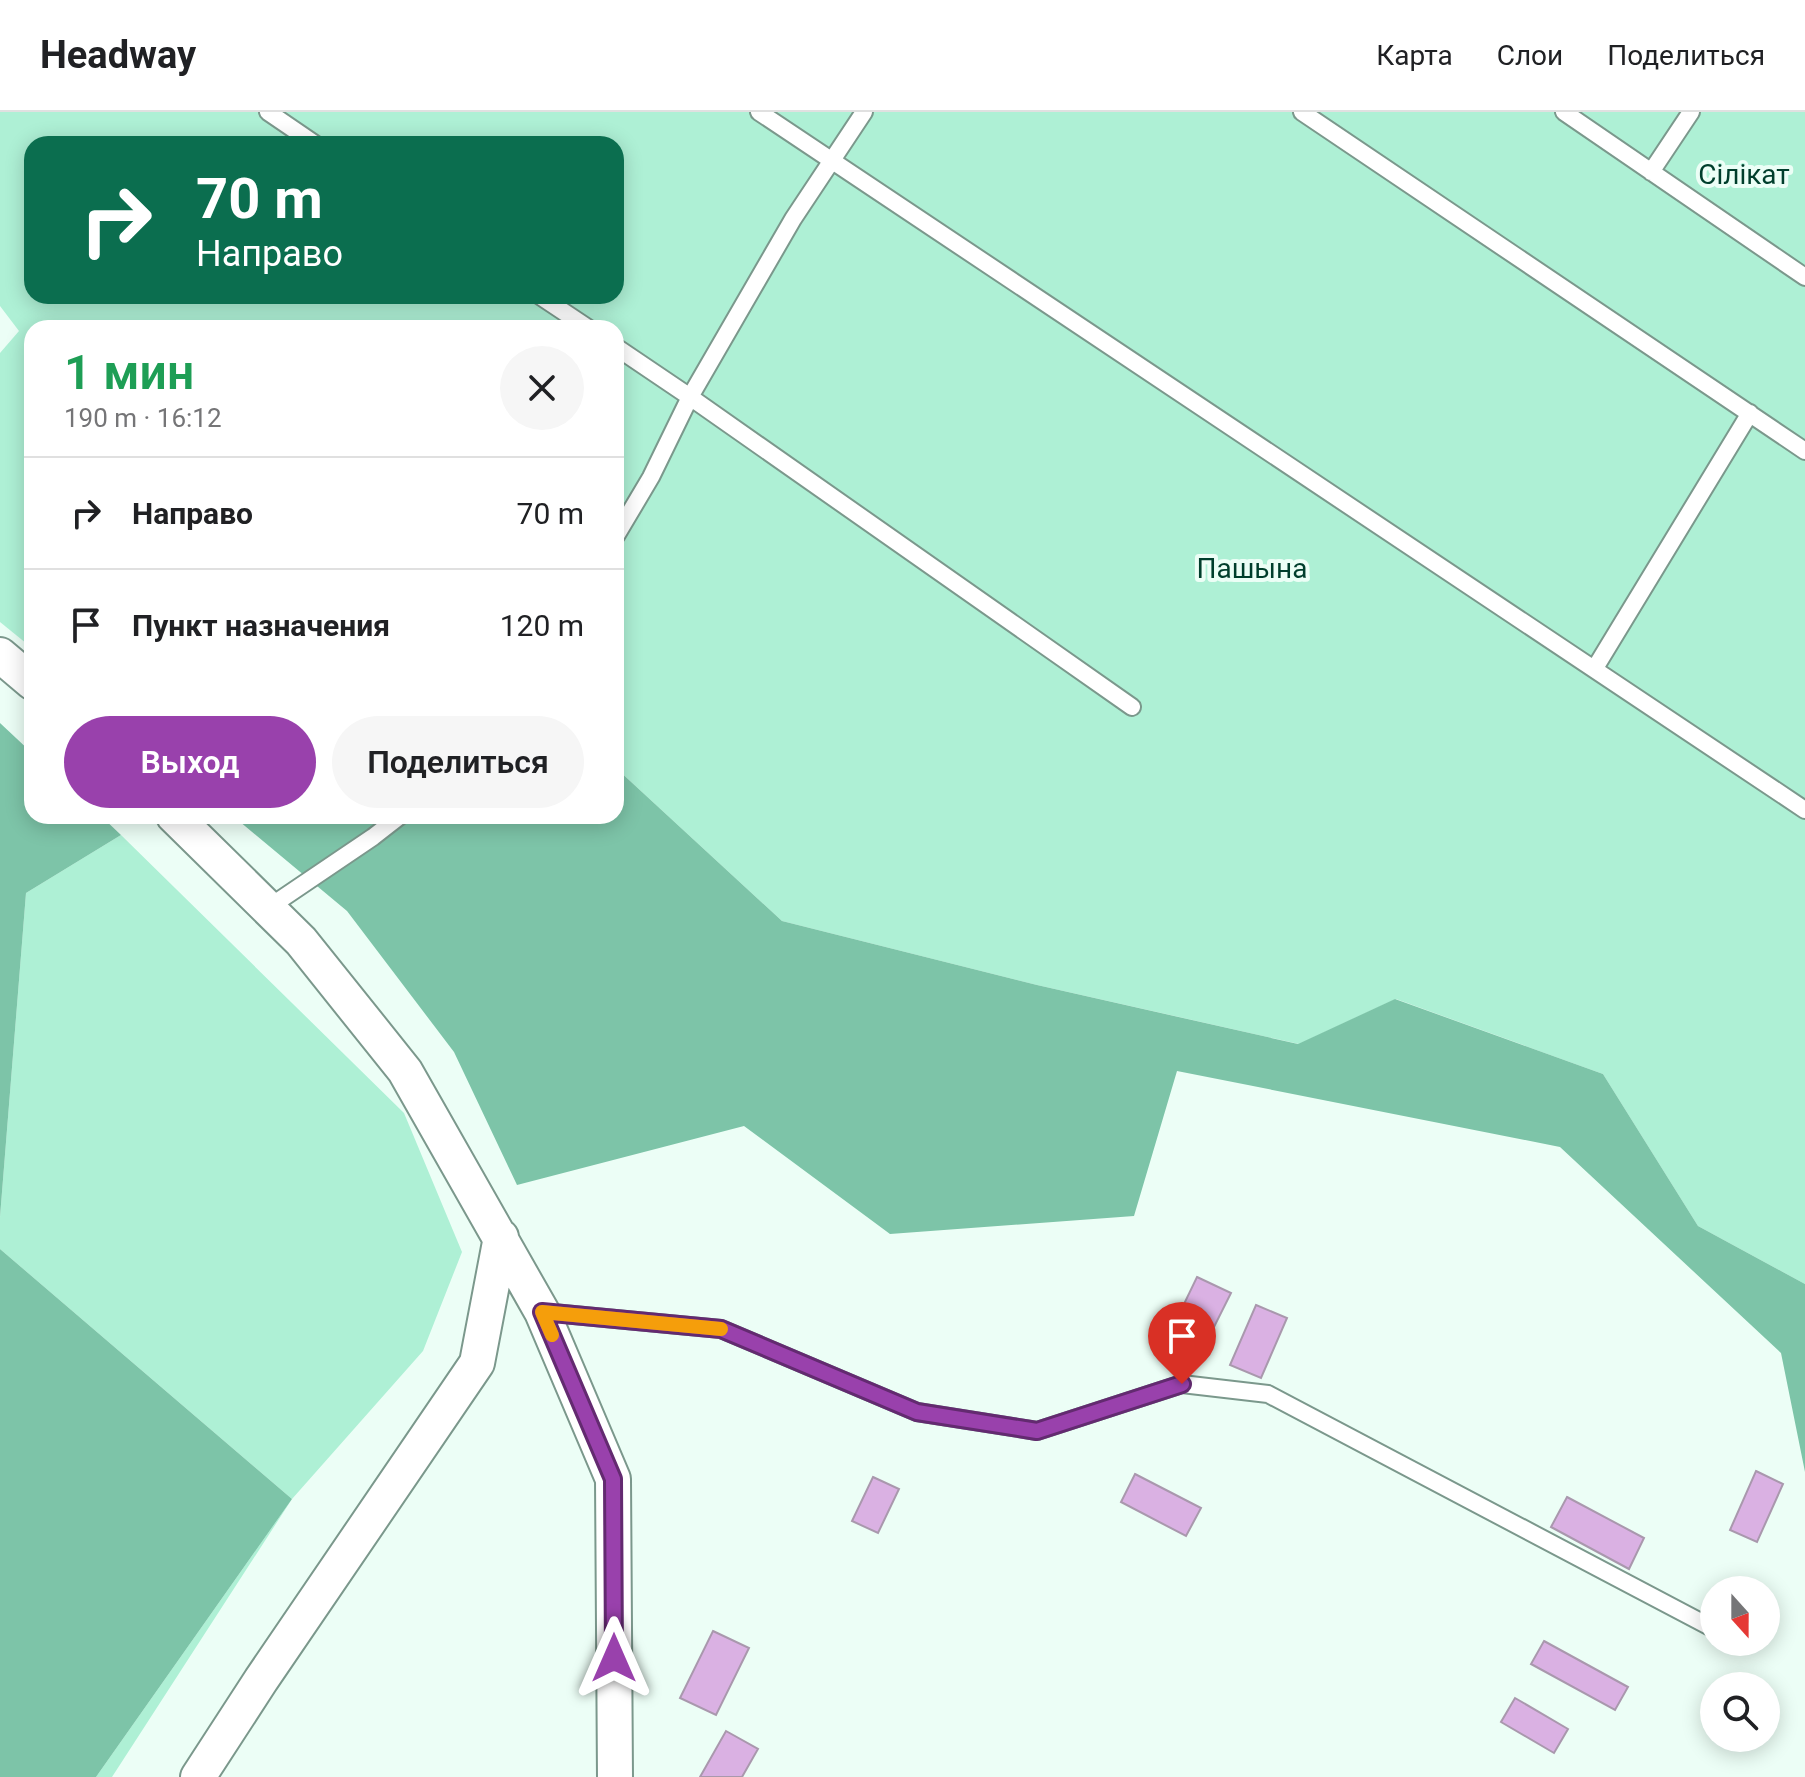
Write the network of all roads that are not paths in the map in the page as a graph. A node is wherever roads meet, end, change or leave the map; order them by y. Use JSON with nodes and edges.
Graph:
{"nodes":[{"id":1,"x":268,"y":112,"type":"edge"},
{"id":2,"x":759,"y":112,"type":"edge"},
{"id":3,"x":864,"y":112,"type":"edge"},
{"id":4,"x":1302,"y":112,"type":"edge"},
{"id":5,"x":1564,"y":112,"type":"edge"},
{"id":6,"x":1691,"y":112,"type":"edge"},
{"id":7,"x":303,"y":136,"type":"edge"},
{"id":8,"x":832,"y":160,"type":"junction"},
{"id":9,"x":1651,"y":172,"type":"junction"},
{"id":10,"x":1805,"y":277,"type":"edge"},
{"id":11,"x":552,"y":304,"type":"edge"},
{"id":12,"x":576,"y":320,"type":"edge"},
{"id":13,"x":624,"y":352,"type":"edge"},
{"id":14,"x":690,"y":397,"type":"junction"},
{"id":15,"x":1750,"y":413,"type":"junction"},
{"id":16,"x":1805,"y":451,"type":"edge"},
{"id":17,"x":624,"y":523,"type":"edge"},
{"id":18,"x":0,"y":655,"type":"edge"},
{"id":19,"x":1595,"y":668,"type":"junction"},
{"id":20,"x":24,"y":675,"type":"edge"},
{"id":21,"x":1132,"y":707,"type":"dead end"},
{"id":22,"x":1805,"y":810,"type":"edge"},
{"id":23,"x":182,"y":824,"type":"edge"},
{"id":24,"x":390,"y":824,"type":"edge"},
{"id":25,"x":268,"y":908,"type":"junction"},
{"id":26,"x":501,"y":1237,"type":"junction"},
{"id":27,"x":542,"y":1312,"type":"junction"},
{"id":28,"x":1700,"y":1622,"type":"edge"},
{"id":29,"x":198,"y":1777,"type":"edge"},
{"id":30,"x":615,"y":1777,"type":"edge"}],
"edges":[{"from":1,"to":7,"type":"lane"},
{"from":2,"to":8,"type":"lane"},
{"from":3,"to":8,"type":"lane"},
{"from":4,"to":15,"type":"lane"},
{"from":5,"to":9,"type":"lane"},
{"from":6,"to":9,"type":"lane"},
{"from":8,"to":14,"type":"lane"},
{"from":8,"to":19,"type":"lane"},
{"from":9,"to":10,"type":"lane"},
{"from":11,"to":12,"type":"lane"},
{"from":13,"to":14,"type":"lane"},
{"from":14,"to":17,"type":"lane"},
{"from":14,"to":21,"type":"lane"},
{"from":15,"to":16,"type":"lane"},
{"from":15,"to":19,"type":"lane"},
{"from":18,"to":20,"type":"street"},
{"from":19,"to":22,"type":"lane"},
{"from":23,"to":25,"type":"street"},
{"from":24,"to":25,"type":"lane"},
{"from":25,"to":26,"type":"street"},
{"from":26,"to":27,"type":"street"},
{"from":26,"to":29,"type":"street"},
{"from":27,"to":28,"type":"lane"},
{"from":27,"to":30,"type":"street"}]}
